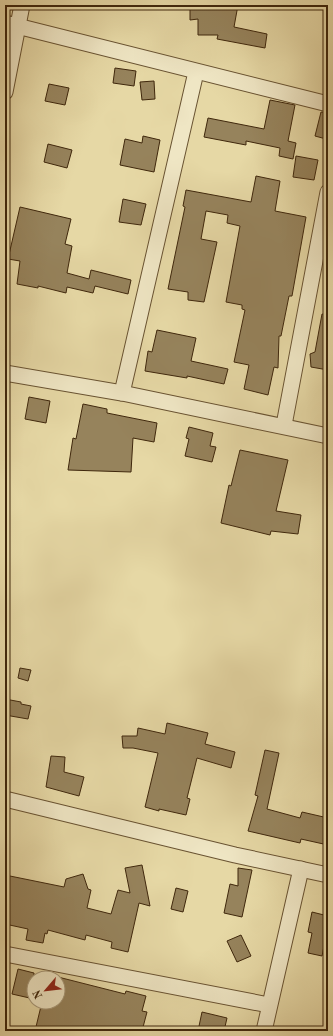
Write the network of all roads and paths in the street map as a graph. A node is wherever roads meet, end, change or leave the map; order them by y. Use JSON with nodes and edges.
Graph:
{"nodes":[{"id":1,"x":22,"y":5,"type":"edge"},
{"id":2,"x":11,"y":25,"type":"edge"},
{"id":3,"x":196,"y":72,"type":"junction"},
{"id":4,"x":5,"y":92,"type":"edge"},
{"id":5,"x":328,"y":104,"type":"edge"},
{"id":6,"x":328,"y":192,"type":"edge"},
{"id":7,"x":5,"y":373,"type":"edge"},
{"id":8,"x":122,"y":393,"type":"junction"},
{"id":9,"x":284,"y":425,"type":"junction"},
{"id":10,"x":328,"y":436,"type":"edge"},
{"id":11,"x":5,"y":799,"type":"edge"},
{"id":12,"x":301,"y":869,"type":"junction"},
{"id":13,"x":328,"y":875,"type":"edge"},
{"id":14,"x":5,"y":954,"type":"edge"},
{"id":15,"x":269,"y":1005,"type":"junction"},
{"id":16,"x":264,"y":1031,"type":"edge"}],
"edges":[{"from":1,"to":2,"type":"street"},
{"from":2,"to":3,"type":"street"},
{"from":2,"to":4,"type":"street"},
{"from":3,"to":5,"type":"street"},
{"from":3,"to":8,"type":"street"},
{"from":6,"to":9,"type":"street"},
{"from":7,"to":8,"type":"street"},
{"from":8,"to":9,"type":"street"},
{"from":9,"to":10,"type":"street"},
{"from":11,"to":12,"type":"street"},
{"from":12,"to":13,"type":"street"},
{"from":12,"to":15,"type":"street"},
{"from":14,"to":15,"type":"street"},
{"from":15,"to":16,"type":"street"}]}
